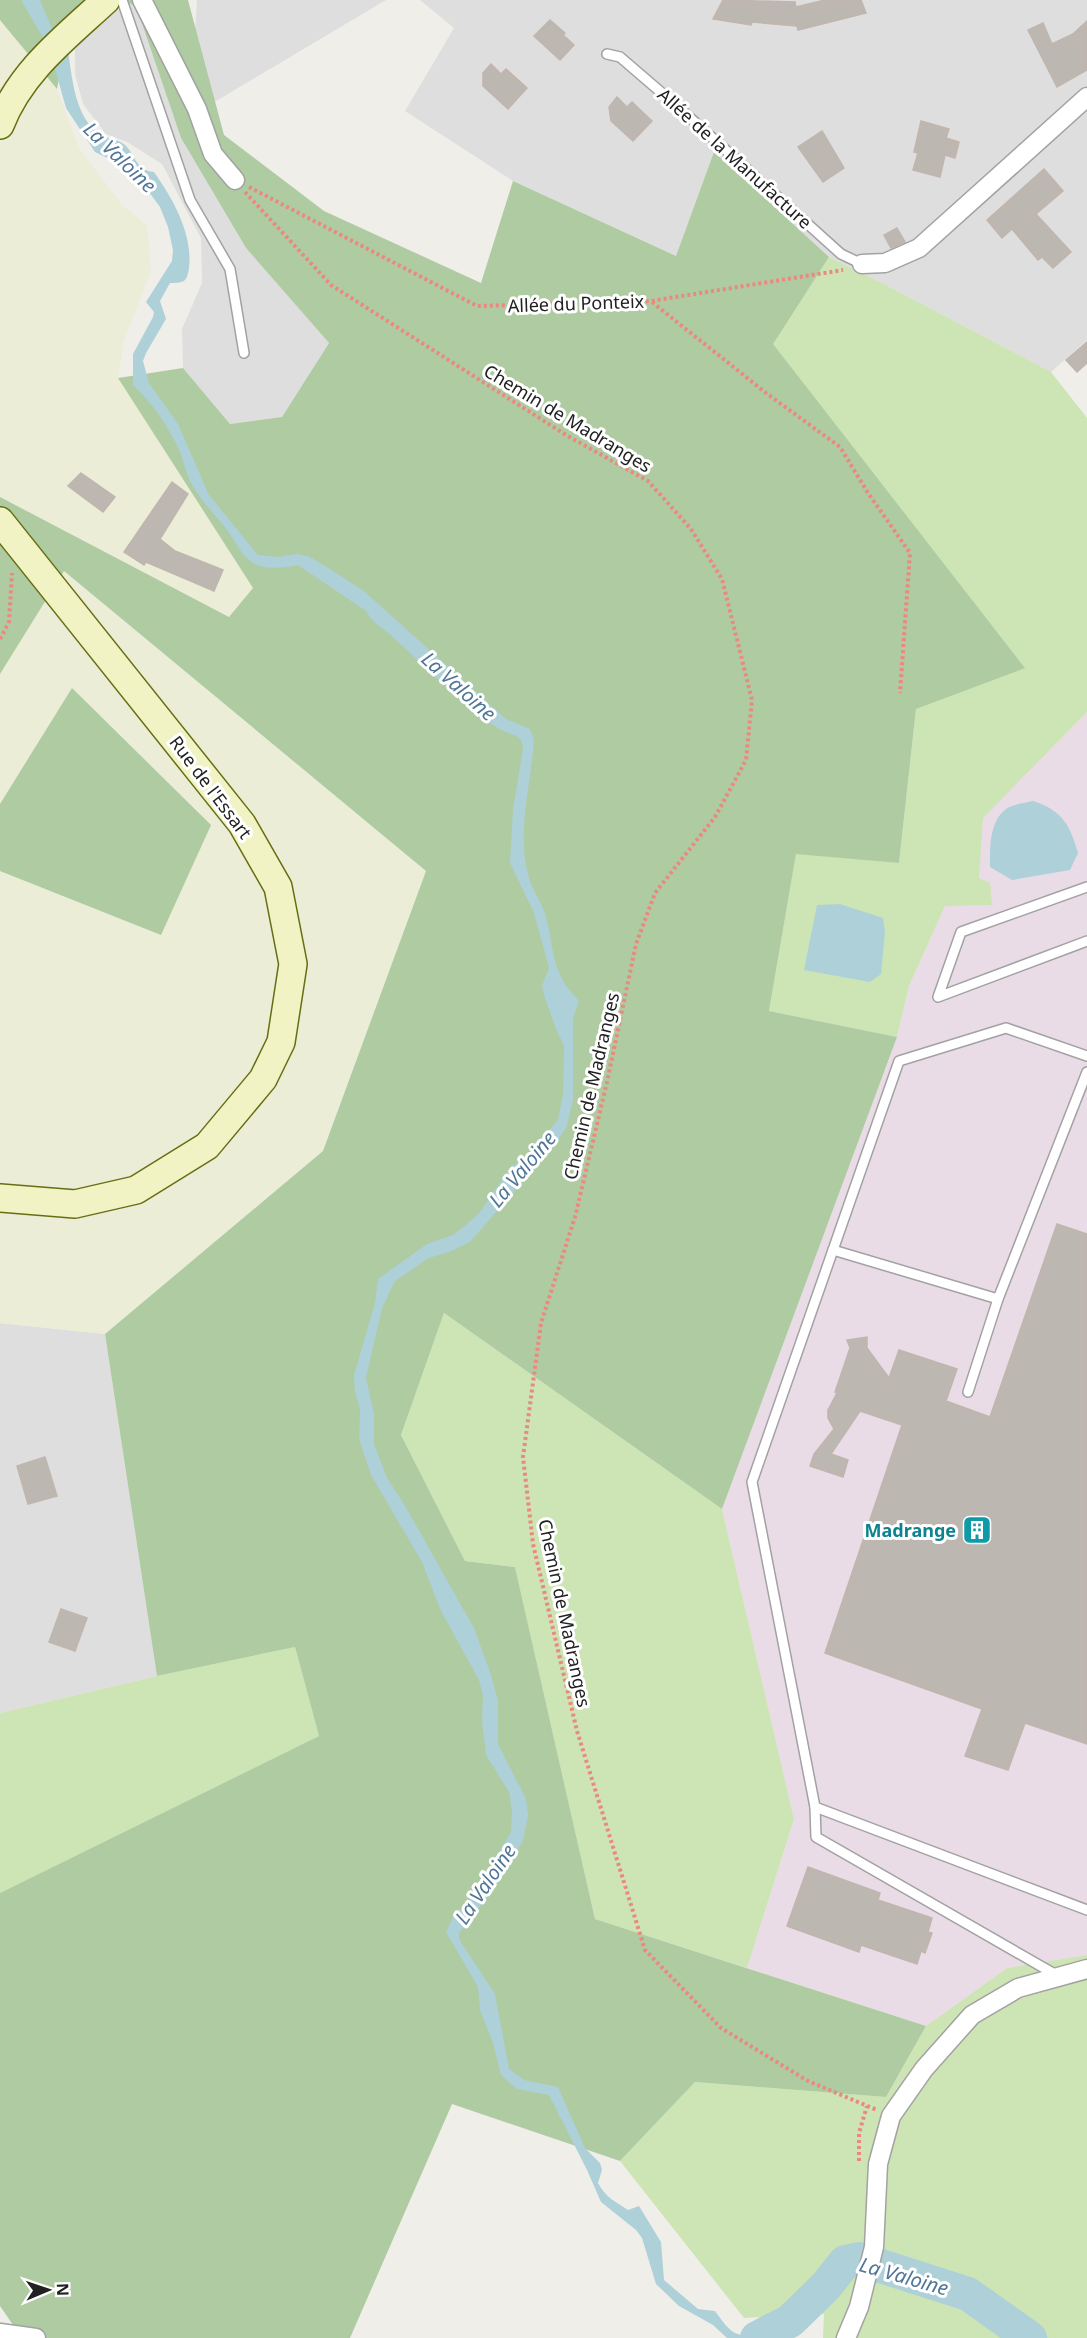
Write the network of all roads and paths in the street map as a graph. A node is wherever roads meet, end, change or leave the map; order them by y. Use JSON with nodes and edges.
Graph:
{"nodes":[{"id":1,"x":106,"y":0,"type":"edge"},
{"id":2,"x":122,"y":0,"type":"edge"},
{"id":3,"x":142,"y":0,"type":"edge"},
{"id":4,"x":606,"y":54,"type":"dead end"},
{"id":5,"x":1087,"y":97,"type":"edge"},
{"id":6,"x":0,"y":125,"type":"edge"},
{"id":7,"x":235,"y":180,"type":"junction"},
{"id":8,"x":862,"y":264,"type":"junction"},
{"id":9,"x":651,"y":301,"type":"junction"},
{"id":10,"x":244,"y":352,"type":"dead end"},
{"id":11,"x":7,"y":531,"type":"edge"},
{"id":12,"x":0,"y":639,"type":"edge"},
{"id":13,"x":900,"y":693,"type":"dead end"},
{"id":14,"x":1087,"y":887,"type":"edge"},
{"id":15,"x":1087,"y":941,"type":"edge"},
{"id":16,"x":1087,"y":1056,"type":"edge"},
{"id":17,"x":1087,"y":1071,"type":"edge"},
{"id":18,"x":0,"y":1198,"type":"edge"},
{"id":19,"x":833,"y":1250,"type":"junction"},
{"id":20,"x":998,"y":1299,"type":"junction"},
{"id":21,"x":968,"y":1392,"type":"dead end"},
{"id":22,"x":815,"y":1807,"type":"junction"},
{"id":23,"x":1087,"y":1910,"type":"edge"},
{"id":24,"x":1087,"y":1970,"type":"edge"},
{"id":25,"x":1060,"y":1977,"type":"junction"},
{"id":26,"x":891,"y":2116,"type":"junction"},
{"id":27,"x":0,"y":2333,"type":"edge"},
{"id":28,"x":36,"y":2338,"type":"edge"},
{"id":29,"x":846,"y":2338,"type":"edge"}],
"edges":[{"from":1,"to":6,"type":"street"},
{"from":2,"to":10,"type":"lane"},
{"from":3,"to":7,"type":"street"},
{"from":4,"to":8,"type":"lane","name":"Allée de la Manufacture"},
{"from":5,"to":8,"type":"street"},
{"from":7,"to":9,"type":"path","name":"Allée du Ponteix"},
{"from":7,"to":26,"type":"path","name":"Chemin de Madranges"},
{"from":8,"to":9,"type":"path","name":"Allée du Ponteix"},
{"from":9,"to":13,"type":"path"},
{"from":11,"to":12,"type":"path"},
{"from":11,"to":18,"type":"street","name":"Rue de l'Essart"},
{"from":14,"to":15,"type":"lane"},
{"from":16,"to":19,"type":"lane"},
{"from":17,"to":20,"type":"lane"},
{"from":19,"to":20,"type":"lane"},
{"from":19,"to":22,"type":"lane"},
{"from":20,"to":21,"type":"lane"},
{"from":22,"to":23,"type":"lane"},
{"from":22,"to":25,"type":"lane"},
{"from":24,"to":25,"type":"street"},
{"from":25,"to":26,"type":"street"},
{"from":26,"to":29,"type":"street"},
{"from":27,"to":28,"type":"street"}]}
